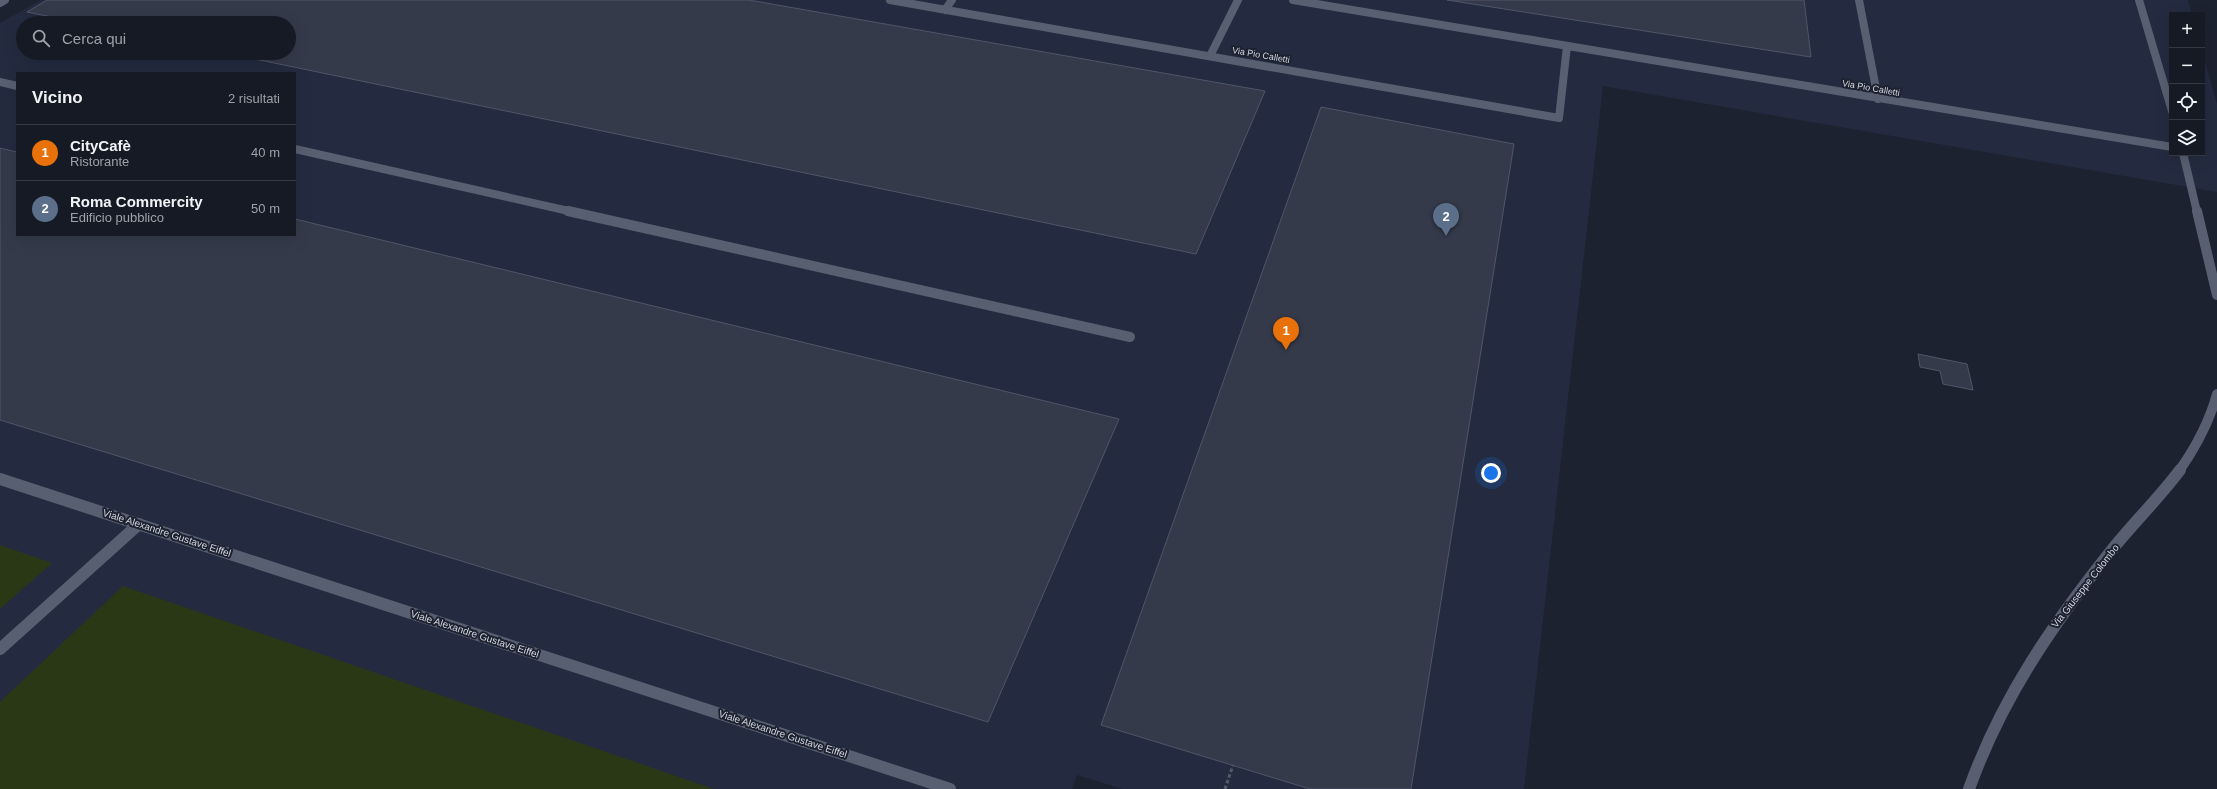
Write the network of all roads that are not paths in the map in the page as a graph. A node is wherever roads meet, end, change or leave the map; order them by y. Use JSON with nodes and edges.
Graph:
{"nodes":[{"id":1,"x":5,"y":0,"type":"edge"},
{"id":2,"x":890,"y":0,"type":"edge"},
{"id":3,"x":952,"y":0,"type":"edge"},
{"id":4,"x":1238,"y":0,"type":"edge"},
{"id":5,"x":1293,"y":0,"type":"edge"},
{"id":6,"x":1859,"y":0,"type":"edge"},
{"id":7,"x":2139,"y":0,"type":"edge"},
{"id":8,"x":0,"y":2,"type":"edge"},
{"id":9,"x":944,"y":10,"type":"junction"},
{"id":10,"x":1567,"y":46,"type":"junction"},
{"id":11,"x":1210,"y":56,"type":"junction"},
{"id":12,"x":0,"y":82,"type":"edge"},
{"id":13,"x":16,"y":86,"type":"edge"},
{"id":14,"x":1878,"y":99,"type":"junction"},
{"id":15,"x":2169,"y":101,"type":"edge"},
{"id":16,"x":2169,"y":147,"type":"edge"},
{"id":17,"x":296,"y":149,"type":"edge"},
{"id":18,"x":2184,"y":156,"type":"edge"},
{"id":19,"x":2217,"y":295,"type":"edge"},
{"id":20,"x":1130,"y":336,"type":"dead end"},
{"id":21,"x":2217,"y":394,"type":"edge"},
{"id":22,"x":0,"y":479,"type":"edge"},
{"id":23,"x":139,"y":524,"type":"junction"},
{"id":24,"x":0,"y":649,"type":"edge"},
{"id":25,"x":950,"y":789,"type":"edge"},
{"id":26,"x":1969,"y":789,"type":"edge"}],
"edges":[{"from":1,"to":8,"type":"street"},
{"from":2,"to":9,"type":"street","name":"Via Pio Calletti"},
{"from":3,"to":9,"type":"street"},
{"from":4,"to":11,"type":"street"},
{"from":5,"to":10,"type":"street","name":"Via Pio Calletti"},
{"from":6,"to":14,"type":"street"},
{"from":7,"to":15,"type":"street"},
{"from":9,"to":11,"type":"street","name":"Via Pio Calletti"},
{"from":10,"to":11,"type":"street","name":"Via Pio Calletti"},
{"from":10,"to":14,"type":"street","name":"Via Pio Calletti"},
{"from":12,"to":13,"type":"street"},
{"from":14,"to":16,"type":"street","name":"Via Pio Calletti"},
{"from":17,"to":20,"type":"street"},
{"from":18,"to":19,"type":"street"},
{"from":21,"to":26,"type":"street","name":"Via Giuseppe Colombo"},
{"from":22,"to":23,"type":"street","name":"Viale Alexandre Gustave Eiffel"},
{"from":23,"to":24,"type":"street"},
{"from":23,"to":25,"type":"street","name":"Viale Alexandre Gustave Eiffel"}]}
